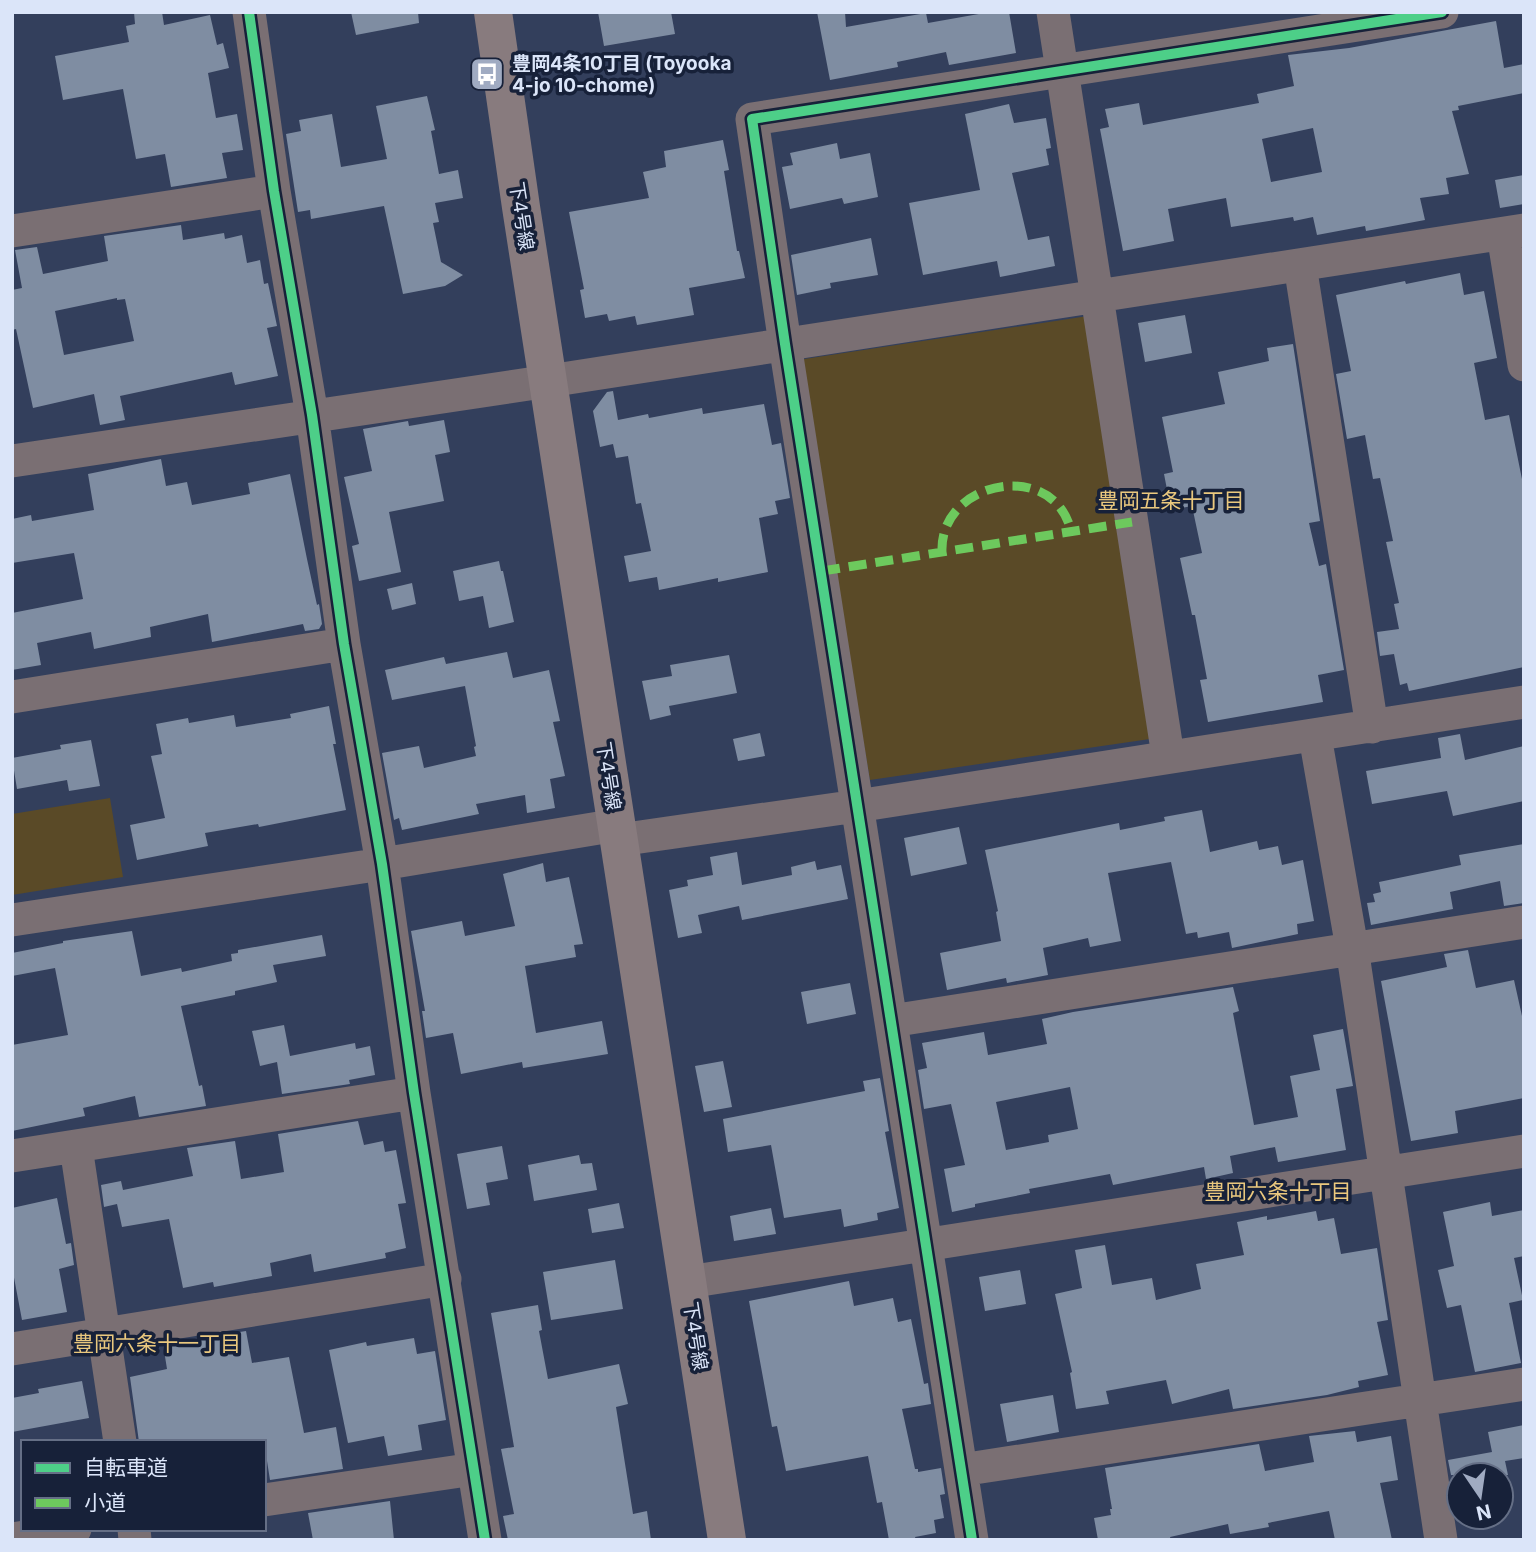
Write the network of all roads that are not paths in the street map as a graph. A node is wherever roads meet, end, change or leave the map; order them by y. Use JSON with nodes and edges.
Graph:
{"nodes":[{"id":1,"x":249,"y":12,"type":"edge"},
{"id":2,"x":493,"y":12,"type":"edge"},
{"id":3,"x":1053,"y":12,"type":"edge"},
{"id":4,"x":1442,"y":12,"type":"edge"},
{"id":5,"x":1063,"y":71,"type":"junction"},
{"id":6,"x":274,"y":191,"type":"junction"},
{"id":7,"x":12,"y":231,"type":"edge"},
{"id":8,"x":1513,"y":232,"type":"edge"},
{"id":9,"x":1300,"y":265,"type":"junction"},
{"id":10,"x":1098,"y":296,"type":"junction"},
{"id":11,"x":785,"y":344,"type":"junction"},
{"id":12,"x":1524,"y":365,"type":"edge"},
{"id":13,"x":549,"y":381,"type":"junction"},
{"id":14,"x":312,"y":415,"type":"junction"},
{"id":15,"x":12,"y":461,"type":"edge"},
{"id":16,"x":344,"y":644,"type":"junction"},
{"id":17,"x":12,"y":697,"type":"edge"},
{"id":18,"x":1524,"y":702,"type":"edge"},
{"id":19,"x":1372,"y":727,"type":"junction"},
{"id":20,"x":1315,"y":736,"type":"junction"},
{"id":21,"x":1168,"y":756,"type":"junction"},
{"id":22,"x":857,"y":806,"type":"junction"},
{"id":23,"x":618,"y":832,"type":"junction"},
{"id":24,"x":382,"y":864,"type":"junction"},
{"id":25,"x":12,"y":920,"type":"edge"},
{"id":26,"x":1524,"y":922,"type":"edge"},
{"id":27,"x":1352,"y":948,"type":"junction"},
{"id":28,"x":891,"y":1021,"type":"junction"},
{"id":29,"x":414,"y":1093,"type":"junction"},
{"id":30,"x":76,"y":1147,"type":"junction"},
{"id":31,"x":1524,"y":1151,"type":"edge"},
{"id":32,"x":12,"y":1156,"type":"edge"},
{"id":33,"x":1386,"y":1172,"type":"junction"},
{"id":34,"x":925,"y":1245,"type":"junction"},
{"id":35,"x":445,"y":1279,"type":"junction"},
{"id":36,"x":688,"y":1282,"type":"junction"},
{"id":37,"x":104,"y":1334,"type":"junction"},
{"id":38,"x":12,"y":1349,"type":"edge"},
{"id":39,"x":1524,"y":1384,"type":"edge"},
{"id":40,"x":1421,"y":1400,"type":"junction"},
{"id":41,"x":120,"y":1440,"type":"edge"},
{"id":42,"x":474,"y":1469,"type":"junction"},
{"id":43,"x":961,"y":1470,"type":"junction"},
{"id":44,"x":266,"y":1500,"type":"edge"},
{"id":45,"x":62,"y":1531,"type":"edge"},
{"id":46,"x":12,"y":1539,"type":"edge"},
{"id":47,"x":485,"y":1540,"type":"edge"},
{"id":48,"x":727,"y":1540,"type":"edge"},
{"id":49,"x":972,"y":1540,"type":"edge"},
{"id":50,"x":1441,"y":1540,"type":"edge"}],
"edges":[{"from":1,"to":6,"type":"street"},
{"from":2,"to":13,"type":"street","name":"下4号線"},
{"from":3,"to":5,"type":"street"},
{"from":4,"to":5,"type":"street"},
{"from":5,"to":10,"type":"street"},
{"from":5,"to":11,"type":"street"},
{"from":6,"to":7,"type":"street"},
{"from":6,"to":14,"type":"street"},
{"from":8,"to":9,"type":"street"},
{"from":8,"to":12,"type":"street"},
{"from":9,"to":10,"type":"street"},
{"from":9,"to":19,"type":"street"},
{"from":10,"to":11,"type":"street"},
{"from":10,"to":21,"type":"street"},
{"from":11,"to":13,"type":"street"},
{"from":11,"to":22,"type":"street"},
{"from":13,"to":14,"type":"street"},
{"from":13,"to":23,"type":"street","name":"下4号線"},
{"from":14,"to":15,"type":"street"},
{"from":14,"to":16,"type":"street"},
{"from":16,"to":17,"type":"street"},
{"from":16,"to":24,"type":"street"},
{"from":18,"to":19,"type":"street"},
{"from":19,"to":20,"type":"street"},
{"from":20,"to":21,"type":"street"},
{"from":20,"to":27,"type":"street"},
{"from":21,"to":22,"type":"street"},
{"from":22,"to":23,"type":"street"},
{"from":22,"to":28,"type":"street"},
{"from":23,"to":24,"type":"street"},
{"from":23,"to":36,"type":"street","name":"下4号線"},
{"from":24,"to":25,"type":"street"},
{"from":24,"to":29,"type":"street"},
{"from":26,"to":27,"type":"street"},
{"from":27,"to":28,"type":"street"},
{"from":27,"to":33,"type":"street"},
{"from":28,"to":34,"type":"street"},
{"from":29,"to":30,"type":"street"},
{"from":29,"to":35,"type":"street"},
{"from":30,"to":32,"type":"street"},
{"from":30,"to":37,"type":"street"},
{"from":31,"to":33,"type":"street"},
{"from":33,"to":34,"type":"street"},
{"from":33,"to":40,"type":"street"},
{"from":34,"to":36,"type":"street"},
{"from":34,"to":43,"type":"street"},
{"from":35,"to":37,"type":"street"},
{"from":35,"to":42,"type":"street"},
{"from":36,"to":48,"type":"street","name":"下4号線"},
{"from":37,"to":38,"type":"street"},
{"from":37,"to":41,"type":"street"},
{"from":39,"to":40,"type":"street"},
{"from":40,"to":43,"type":"street"},
{"from":40,"to":50,"type":"street"},
{"from":42,"to":44,"type":"street"},
{"from":42,"to":47,"type":"street"},
{"from":43,"to":49,"type":"street"},
{"from":45,"to":46,"type":"street"}]}
